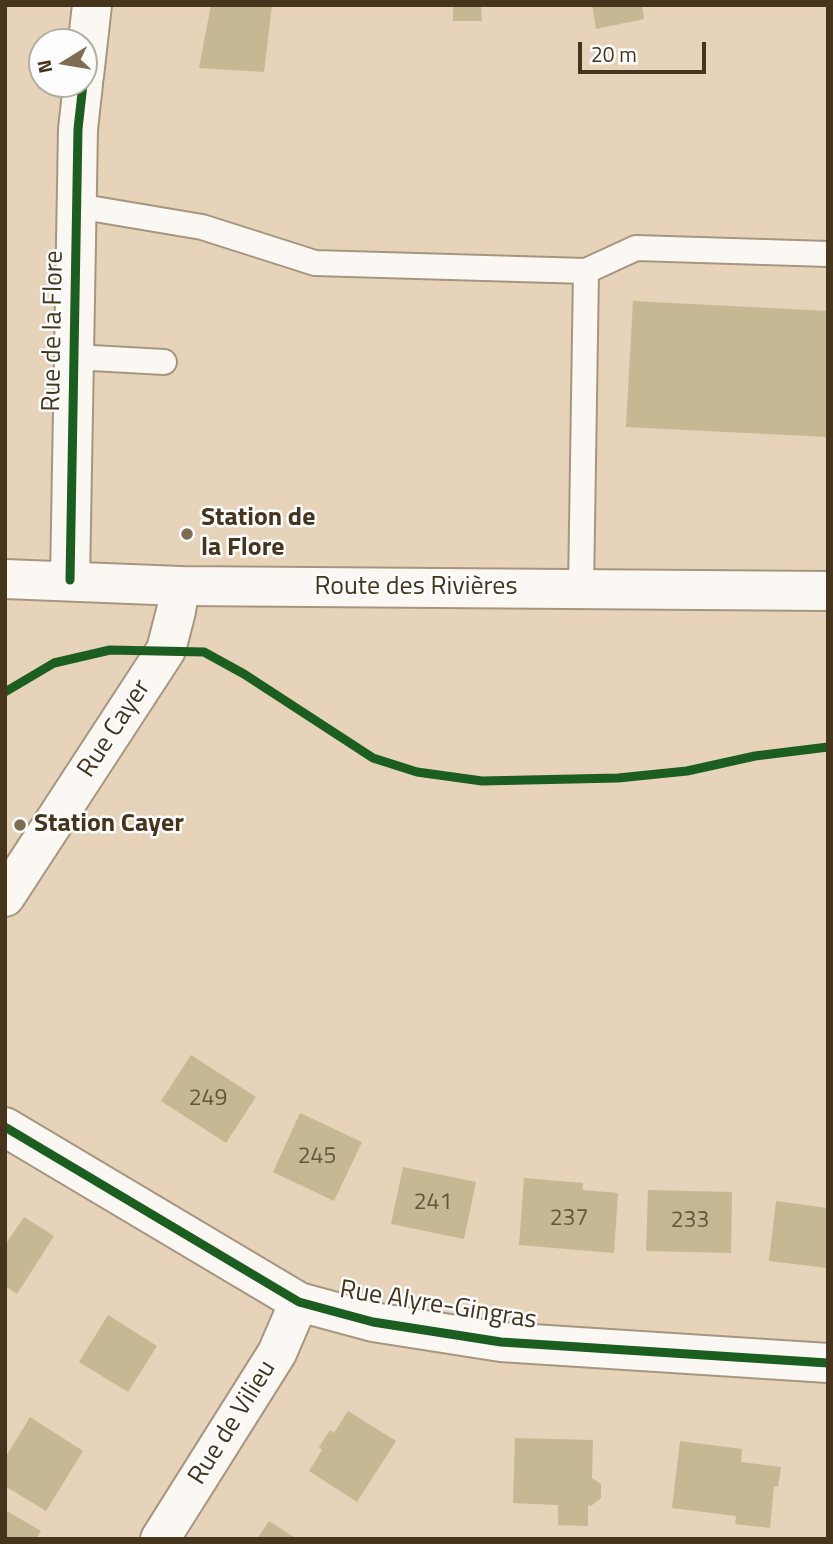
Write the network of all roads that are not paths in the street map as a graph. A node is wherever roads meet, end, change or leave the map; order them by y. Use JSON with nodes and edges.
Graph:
{"nodes":[{"id":1,"x":92,"y":5,"type":"edge"},
{"id":2,"x":89,"y":28,"type":"edge"},
{"id":3,"x":81,"y":98,"type":"edge"},
{"id":4,"x":77,"y":206,"type":"junction"},
{"id":5,"x":828,"y":254,"type":"edge"},
{"id":6,"x":586,"y":271,"type":"junction"},
{"id":7,"x":74,"y":357,"type":"junction"},
{"id":8,"x":164,"y":362,"type":"dead end"},
{"id":9,"x":5,"y":579,"type":"edge"},
{"id":10,"x":70,"y":580,"type":"junction"},
{"id":11,"x":180,"y":586,"type":"junction"},
{"id":12,"x":581,"y":589,"type":"junction"},
{"id":13,"x":828,"y":591,"type":"edge"},
{"id":14,"x":5,"y":897,"type":"edge"},
{"id":15,"x":5,"y":1127,"type":"edge"},
{"id":16,"x":299,"y":1302,"type":"junction"},
{"id":17,"x":828,"y":1363,"type":"edge"},
{"id":18,"x":160,"y":1539,"type":"edge"}],
"edges":[{"from":1,"to":2,"type":"street"},
{"from":3,"to":4,"type":"street","name":"Rue de la Flore"},
{"from":4,"to":6,"type":"lane"},
{"from":4,"to":7,"type":"street","name":"Rue de la Flore"},
{"from":5,"to":6,"type":"lane"},
{"from":6,"to":12,"type":"lane"},
{"from":7,"to":8,"type":"lane"},
{"from":7,"to":10,"type":"street","name":"Rue de la Flore"},
{"from":9,"to":10,"type":"street","name":"Route des Rivières"},
{"from":10,"to":11,"type":"street","name":"Route des Rivières"},
{"from":11,"to":12,"type":"street","name":"Route des Rivières"},
{"from":11,"to":14,"type":"street","name":"Rue Cayer"},
{"from":12,"to":13,"type":"street","name":"Route des Rivières"},
{"from":15,"to":16,"type":"street","name":"Rue Alyre-Gingras"},
{"from":16,"to":17,"type":"street","name":"Rue Alyre-Gingras"},
{"from":16,"to":18,"type":"street","name":"Rue de Vilieu"}]}
